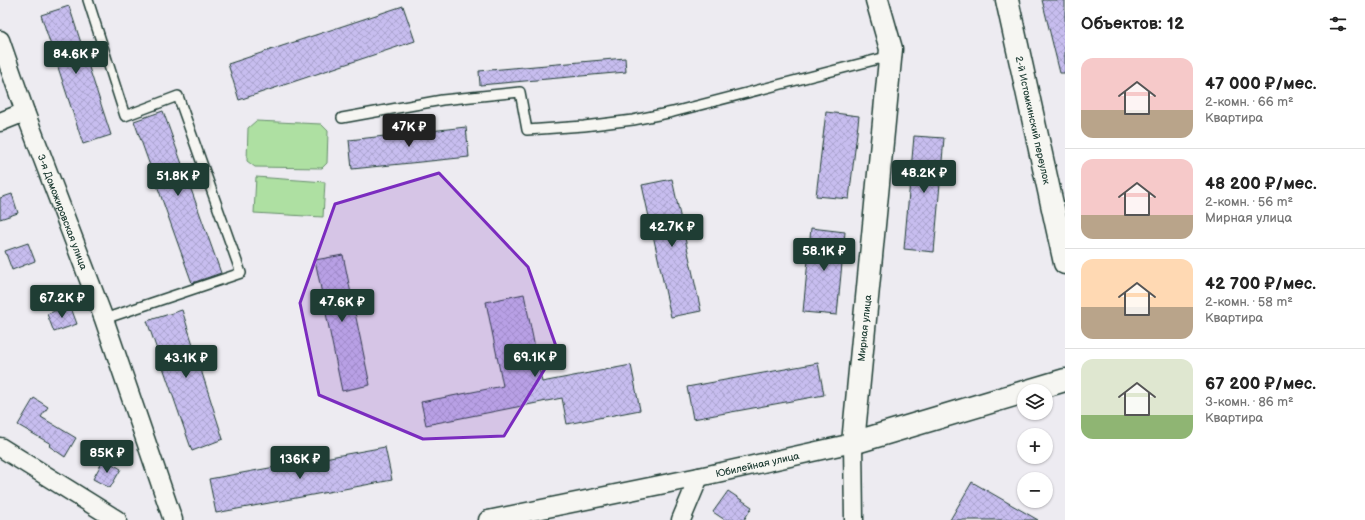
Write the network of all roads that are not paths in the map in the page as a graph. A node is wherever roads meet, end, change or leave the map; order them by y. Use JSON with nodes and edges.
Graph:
{"nodes":[{"id":1,"x":88,"y":0,"type":"edge"},
{"id":2,"x":877,"y":0,"type":"edge"},
{"id":3,"x":1007,"y":0,"type":"edge"},
{"id":4,"x":0,"y":40,"type":"edge"},
{"id":5,"x":890,"y":56,"type":"junction"},
{"id":6,"x":25,"y":112,"type":"junction"},
{"id":7,"x":342,"y":118,"type":"dead end"},
{"id":8,"x":0,"y":122,"type":"edge"},
{"id":9,"x":1065,"y":263,"type":"edge"},
{"id":10,"x":104,"y":319,"type":"junction"},
{"id":11,"x":1065,"y":380,"type":"edge"},
{"id":12,"x":1052,"y":384,"type":"edge"},
{"id":13,"x":1017,"y":394,"type":"edge"},
{"id":14,"x":853,"y":443,"type":"junction"},
{"id":15,"x":0,"y":447,"type":"edge"},
{"id":16,"x":699,"y":477,"type":"junction"},
{"id":17,"x":117,"y":520,"type":"edge"},
{"id":18,"x":172,"y":520,"type":"edge"},
{"id":19,"x":488,"y":520,"type":"edge"},
{"id":20,"x":681,"y":520,"type":"edge"},
{"id":21,"x":854,"y":520,"type":"edge"}],
"edges":[{"from":1,"to":10,"type":"lane"},
{"from":2,"to":5,"type":"street","name":"Мирная улица"},
{"from":3,"to":9,"type":"street","name":"2-й Истомкинский переулок"},
{"from":4,"to":6,"type":"street","name":"3-я Доможировская улица"},
{"from":5,"to":7,"type":"lane"},
{"from":5,"to":14,"type":"street","name":"Мирная улица"},
{"from":6,"to":8,"type":"street"},
{"from":6,"to":10,"type":"street","name":"3-я Доможировская улица"},
{"from":10,"to":18,"type":"street","name":"3-я Доможировская улица"},
{"from":11,"to":12,"type":"street"},
{"from":13,"to":14,"type":"street","name":"Юбилейная улица"},
{"from":14,"to":16,"type":"street","name":"Юбилейная улица"},
{"from":14,"to":21,"type":"street"},
{"from":15,"to":17,"type":"street"},
{"from":16,"to":19,"type":"street","name":"Юбилейная улица"},
{"from":16,"to":20,"type":"street"}]}
